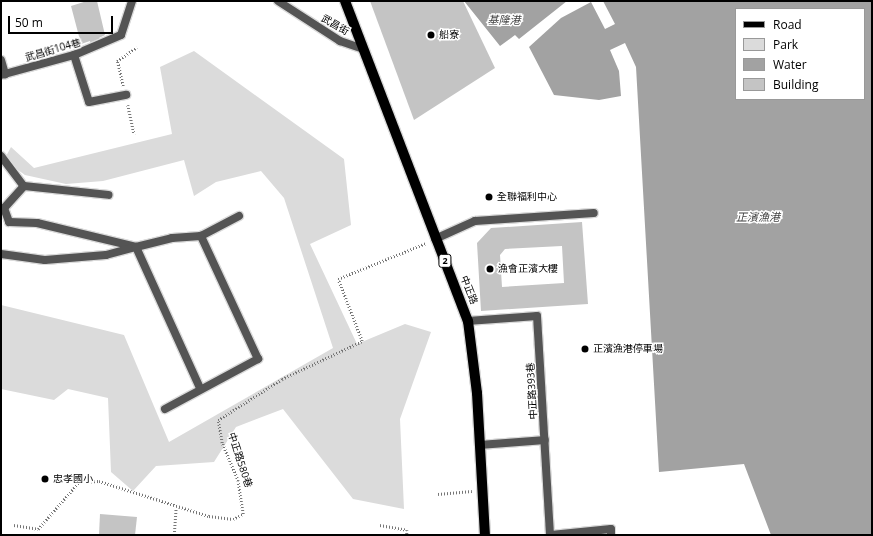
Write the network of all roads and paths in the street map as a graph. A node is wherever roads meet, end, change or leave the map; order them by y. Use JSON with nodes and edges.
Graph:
{"nodes":[{"id":1,"x":132,"y":1,"type":"edge"},
{"id":2,"x":278,"y":1,"type":"edge"},
{"id":3,"x":345,"y":1,"type":"edge"},
{"id":4,"x":363,"y":50,"type":"junction"},
{"id":5,"x":74,"y":55,"type":"junction"},
{"id":6,"x":1,"y":60,"type":"edge"},
{"id":7,"x":3,"y":75,"type":"edge"},
{"id":8,"x":126,"y":95,"type":"dead end"},
{"id":9,"x":1,"y":156,"type":"edge"},
{"id":10,"x":24,"y":186,"type":"junction"},
{"id":11,"x":109,"y":195,"type":"dead end"},
{"id":12,"x":594,"y":213,"type":"dead end"},
{"id":13,"x":239,"y":216,"type":"dead end"},
{"id":14,"x":201,"y":236,"type":"junction"},
{"id":15,"x":435,"y":239,"type":"junction"},
{"id":16,"x":136,"y":247,"type":"junction"},
{"id":17,"x":1,"y":254,"type":"edge"},
{"id":18,"x":468,"y":321,"type":"junction"},
{"id":19,"x":200,"y":388,"type":"junction"},
{"id":20,"x":165,"y":409,"type":"dead end"},
{"id":21,"x":545,"y":440,"type":"junction"},
{"id":22,"x":480,"y":445,"type":"junction"},
{"id":23,"x":482,"y":490,"type":"junction"},
{"id":24,"x":438,"y":494,"type":"dead end"},
{"id":25,"x":176,"y":508,"type":"junction"},
{"id":26,"x":14,"y":525,"type":"dead end"},
{"id":27,"x":380,"y":525,"type":"dead end"},
{"id":28,"x":174,"y":535,"type":"edge"},
{"id":29,"x":407,"y":535,"type":"edge"},
{"id":30,"x":485,"y":535,"type":"edge"},
{"id":31,"x":551,"y":535,"type":"edge"},
{"id":32,"x":611,"y":535,"type":"edge"}],
"edges":[{"from":1,"to":5,"type":"lane","name":"武昌街104巷"},
{"from":2,"to":4,"type":"lane","name":"武昌街"},
{"from":3,"to":4,"type":"main road","name":"中正路","number":"2"},
{"from":4,"to":15,"type":"main road","name":"中正路","number":"2"},
{"from":5,"to":7,"type":"lane","name":"武昌街104巷"},
{"from":5,"to":8,"type":"lane"},
{"from":6,"to":7,"type":"lane"},
{"from":9,"to":10,"type":"lane"},
{"from":10,"to":11,"type":"lane"},
{"from":10,"to":16,"type":"lane"},
{"from":12,"to":15,"type":"lane"},
{"from":13,"to":14,"type":"lane"},
{"from":14,"to":16,"type":"lane"},
{"from":14,"to":19,"type":"lane"},
{"from":15,"to":18,"type":"main road","name":"中正路","number":"2"},
{"from":15,"to":25,"type":"path","name":"中正路580巷"},
{"from":16,"to":17,"type":"lane"},
{"from":16,"to":19,"type":"lane"},
{"from":18,"to":21,"type":"lane","name":"中正路393巷"},
{"from":18,"to":22,"type":"main road","name":"中正路","number":"2"},
{"from":19,"to":20,"type":"lane"},
{"from":21,"to":22,"type":"lane"},
{"from":21,"to":31,"type":"lane","name":"中正路393巷"},
{"from":22,"to":23,"type":"main road","name":"中正路","number":"2"},
{"from":23,"to":24,"type":"path"},
{"from":23,"to":30,"type":"main road","name":"中正路","number":"2"},
{"from":25,"to":26,"type":"path","name":"中正路580巷"},
{"from":25,"to":28,"type":"path"},
{"from":27,"to":29,"type":"path"},
{"from":31,"to":32,"type":"lane"}]}
